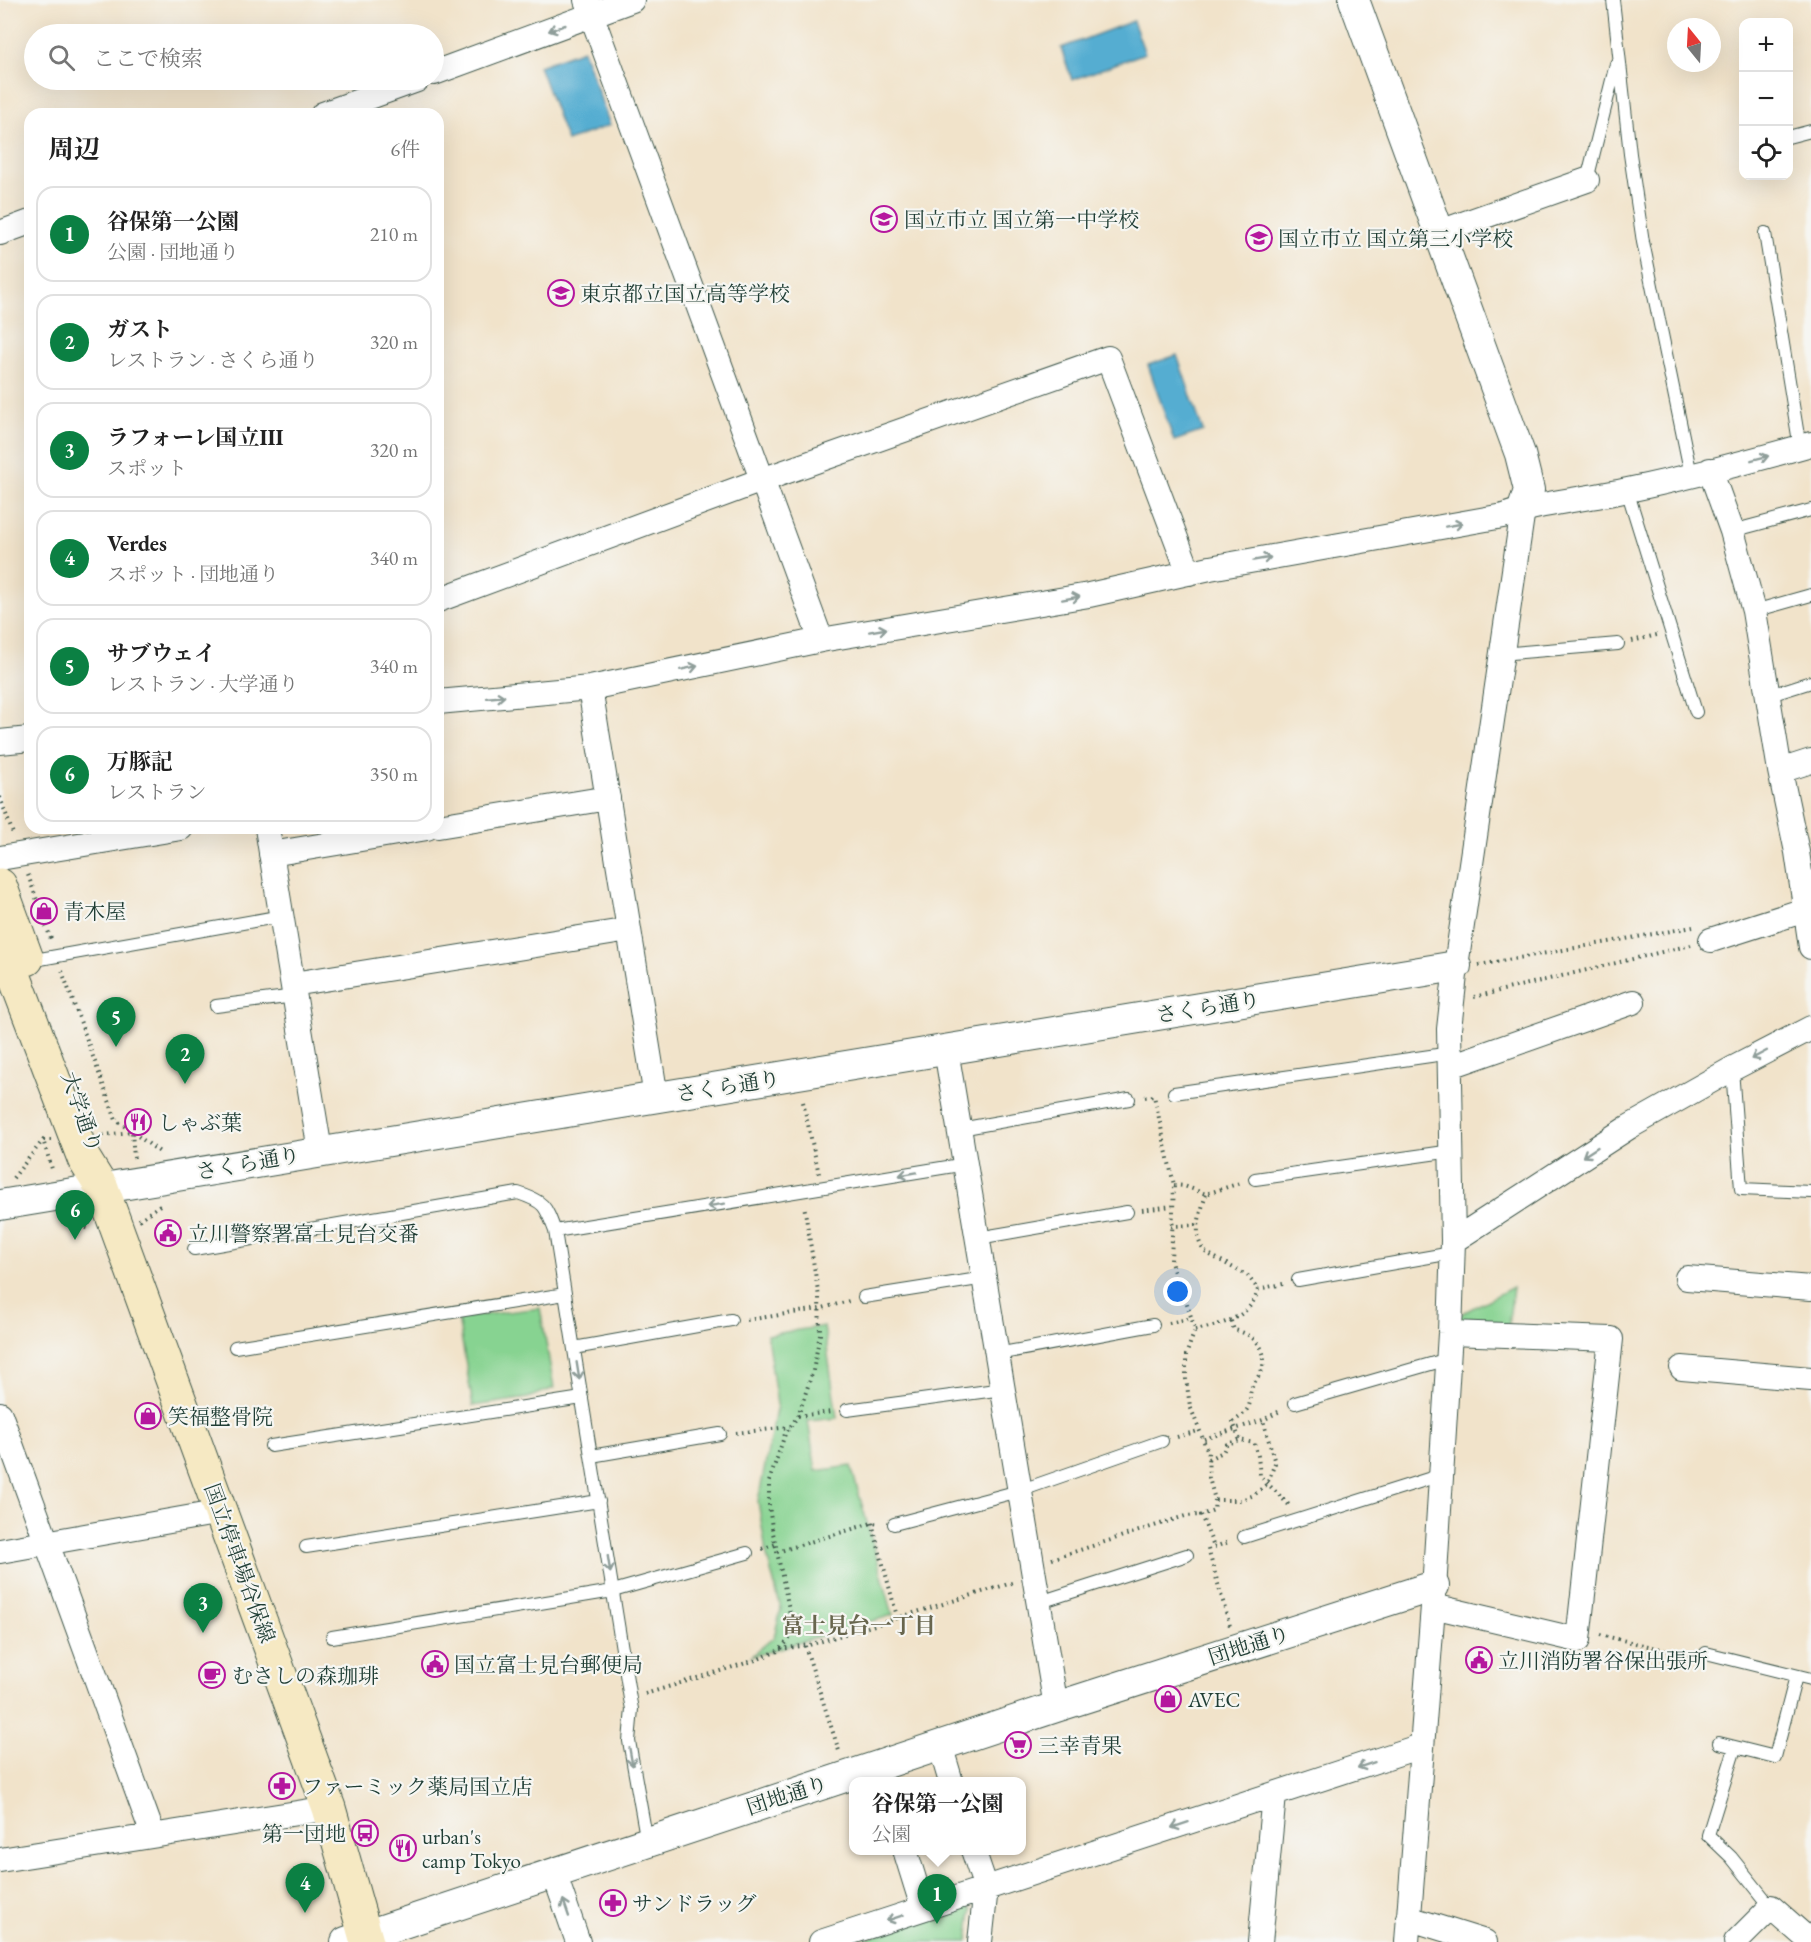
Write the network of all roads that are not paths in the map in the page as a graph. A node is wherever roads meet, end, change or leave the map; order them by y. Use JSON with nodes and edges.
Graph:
{"nodes":[{"id":1,"x":632,"y":0,"type":"edge"},
{"id":2,"x":1354,"y":0,"type":"edge"},
{"id":3,"x":1613,"y":0,"type":"edge"},
{"id":4,"x":589,"y":8,"type":"edge"},
{"id":5,"x":1618,"y":57,"type":"junction"},
{"id":6,"x":444,"y":69,"type":"edge"},
{"id":7,"x":389,"y":90,"type":"edge"},
{"id":8,"x":340,"y":108,"type":"edge"},
{"id":9,"x":1811,"y":130,"type":"edge"},
{"id":10,"x":1793,"y":135,"type":"edge"},
{"id":11,"x":1587,"y":180,"type":"joint"},
{"id":12,"x":24,"y":224,"type":"edge"},
{"id":13,"x":1440,"y":232,"type":"junction"},
{"id":14,"x":0,"y":233,"type":"edge"},
{"id":15,"x":1765,"y":233,"type":"dead end"},
{"id":16,"x":1805,"y":446,"type":"edge"},
{"id":17,"x":1700,"y":473,"type":"junction"},
{"id":18,"x":762,"y":480,"type":"junction"},
{"id":19,"x":1627,"y":490,"type":"junction"},
{"id":20,"x":1523,"y":509,"type":"junction"},
{"id":21,"x":1811,"y":510,"type":"edge"},
{"id":22,"x":1732,"y":531,"type":"junction"},
{"id":23,"x":1189,"y":573,"type":"junction"},
{"id":24,"x":1811,"y":595,"type":"edge"},
{"id":25,"x":444,"y":598,"type":"edge"},
{"id":26,"x":1754,"y":611,"type":"junction"},
{"id":27,"x":821,"y":640,"type":"junction"},
{"id":28,"x":1618,"y":644,"type":"road end"},
{"id":29,"x":1500,"y":654,"type":"junction"},
{"id":30,"x":1811,"y":682,"type":"edge"},
{"id":31,"x":591,"y":688,"type":"junction"},
{"id":32,"x":1767,"y":696,"type":"junction"},
{"id":33,"x":444,"y":701,"type":"edge"},
{"id":34,"x":1696,"y":712,"type":"dead end"},
{"id":35,"x":24,"y":740,"type":"edge"},
{"id":36,"x":0,"y":742,"type":"edge"},
{"id":37,"x":1811,"y":761,"type":"edge"},
{"id":38,"x":1780,"y":771,"type":"junction"},
{"id":39,"x":608,"y":798,"type":"junction"},
{"id":40,"x":444,"y":825,"type":"edge"},
{"id":41,"x":144,"y":834,"type":"edge"},
{"id":42,"x":268,"y":834,"type":"edge"},
{"id":43,"x":391,"y":834,"type":"edge"},
{"id":44,"x":1804,"y":850,"type":"edge"},
{"id":45,"x":271,"y":854,"type":"junction"},
{"id":46,"x":10,"y":856,"type":"edge"},
{"id":47,"x":0,"y":885,"type":"edge"},
{"id":48,"x":1805,"y":910,"type":"junction"},
{"id":49,"x":282,"y":916,"type":"junction"},
{"id":50,"x":629,"y":930,"type":"junction"},
{"id":51,"x":1715,"y":938,"type":"road end"},
{"id":52,"x":1811,"y":944,"type":"edge"},
{"id":53,"x":24,"y":955,"type":"edge"},
{"id":54,"x":1462,"y":966,"type":"junction"},
{"id":55,"x":294,"y":990,"type":"junction"},
{"id":56,"x":1633,"y":1002,"type":"dead end"},
{"id":57,"x":216,"y":1006,"type":"dead end"},
{"id":58,"x":1811,"y":1028,"type":"edge"},
{"id":59,"x":946,"y":1050,"type":"junction"},
{"id":60,"x":1451,"y":1059,"type":"junction"},
{"id":61,"x":1732,"y":1069,"type":"junction"},
{"id":62,"x":1174,"y":1093,"type":"dead end"},
{"id":63,"x":656,"y":1097,"type":"junction"},
{"id":64,"x":1129,"y":1100,"type":"road end"},
{"id":65,"x":960,"y":1129,"type":"junction"},
{"id":66,"x":320,"y":1151,"type":"junction"},
{"id":67,"x":1452,"y":1151,"type":"junction"},
{"id":68,"x":966,"y":1164,"type":"junction"},
{"id":69,"x":1255,"y":1179,"type":"road end"},
{"id":70,"x":102,"y":1188,"type":"junction"},
{"id":71,"x":1811,"y":1192,"type":"edge"},
{"id":72,"x":4,"y":1194,"type":"edge"},
{"id":73,"x":1127,"y":1212,"type":"road end"},
{"id":74,"x":555,"y":1231,"type":"junction"},
{"id":75,"x":978,"y":1238,"type":"junction"},
{"id":76,"x":1453,"y":1247,"type":"junction"},
{"id":77,"x":194,"y":1249,"type":"dead end"},
{"id":78,"x":985,"y":1278,"type":"junction"},
{"id":79,"x":1687,"y":1278,"type":"dead end"},
{"id":80,"x":1298,"y":1281,"type":"road end"},
{"id":81,"x":1811,"y":1288,"type":"edge"},
{"id":82,"x":566,"y":1294,"type":"junction"},
{"id":83,"x":864,"y":1297,"type":"road end"},
{"id":84,"x":731,"y":1320,"type":"road end"},
{"id":85,"x":1153,"y":1325,"type":"road end"},
{"id":86,"x":1450,"y":1333,"type":"junction"},
{"id":87,"x":235,"y":1347,"type":"dead end"},
{"id":88,"x":574,"y":1348,"type":"junction"},
{"id":89,"x":997,"y":1354,"type":"junction"},
{"id":90,"x":1448,"y":1359,"type":"junction"},
{"id":91,"x":1682,"y":1368,"type":"dead end"},
{"id":92,"x":1811,"y":1379,"type":"edge"},
{"id":93,"x":1003,"y":1389,"type":"junction"},
{"id":94,"x":582,"y":1398,"type":"junction"},
{"id":95,"x":1294,"y":1403,"type":"road end"},
{"id":96,"x":847,"y":1410,"type":"road end"},
{"id":97,"x":0,"y":1414,"type":"edge"},
{"id":98,"x":720,"y":1434,"type":"road end"},
{"id":99,"x":1162,"y":1441,"type":"road end"},
{"id":100,"x":271,"y":1446,"type":"dead end"},
{"id":101,"x":591,"y":1456,"type":"junction"},
{"id":102,"x":1441,"y":1475,"type":"junction"},
{"id":103,"x":1019,"y":1491,"type":"junction"},
{"id":104,"x":599,"y":1501,"type":"junction"},
{"id":105,"x":221,"y":1512,"type":"junction"},
{"id":106,"x":894,"y":1524,"type":"dead end"},
{"id":107,"x":1244,"y":1538,"type":"road end"},
{"id":108,"x":48,"y":1543,"type":"junction"},
{"id":109,"x":306,"y":1547,"type":"dead end"},
{"id":110,"x":0,"y":1551,"type":"edge"},
{"id":111,"x":747,"y":1554,"type":"dead end"},
{"id":112,"x":1187,"y":1556,"type":"road end"},
{"id":113,"x":613,"y":1591,"type":"junction"},
{"id":114,"x":1434,"y":1596,"type":"junction"},
{"id":115,"x":1037,"y":1603,"type":"junction"},
{"id":116,"x":332,"y":1637,"type":"dead end"},
{"id":117,"x":1706,"y":1653,"type":"road end"},
{"id":118,"x":1796,"y":1676,"type":"junction"},
{"id":119,"x":1811,"y":1679,"type":"edge"},
{"id":120,"x":1056,"y":1707,"type":"junction"},
{"id":121,"x":1719,"y":1743,"type":"dead end"},
{"id":122,"x":940,"y":1745,"type":"junction"},
{"id":123,"x":1421,"y":1746,"type":"junction"},
{"id":124,"x":1735,"y":1748,"type":"junction"},
{"id":125,"x":881,"y":1773,"type":"edge"},
{"id":126,"x":950,"y":1777,"type":"edge"},
{"id":127,"x":1274,"y":1795,"type":"junction"},
{"id":128,"x":329,"y":1808,"type":"junction"},
{"id":129,"x":153,"y":1836,"type":"junction"},
{"id":130,"x":647,"y":1842,"type":"junction"},
{"id":131,"x":906,"y":1855,"type":"edge"},
{"id":132,"x":974,"y":1855,"type":"edge"},
{"id":133,"x":0,"y":1860,"type":"edge"},
{"id":134,"x":554,"y":1873,"type":"junction"},
{"id":135,"x":986,"y":1888,"type":"junction"},
{"id":136,"x":1771,"y":1907,"type":"junction"},
{"id":137,"x":923,"y":1908,"type":"junction"},
{"id":138,"x":1408,"y":1918,"type":"junction"},
{"id":139,"x":850,"y":1937,"type":"edge"},
{"id":140,"x":360,"y":1940,"type":"edge"},
{"id":141,"x":578,"y":1942,"type":"edge"},
{"id":142,"x":821,"y":1942,"type":"edge"},
{"id":143,"x":980,"y":1942,"type":"edge"},
{"id":144,"x":1260,"y":1942,"type":"edge"},
{"id":145,"x":1407,"y":1942,"type":"edge"},
{"id":146,"x":1485,"y":1942,"type":"edge"},
{"id":147,"x":1736,"y":1942,"type":"edge"},
{"id":148,"x":1811,"y":1942,"type":"edge"}],
"edges":[{"from":1,"to":4,"type":"street"},
{"from":2,"to":13,"type":"street"},
{"from":3,"to":5,"type":"lane"},
{"from":4,"to":6,"type":"street","one_way":true},
{"from":4,"to":18,"type":"street"},
{"from":5,"to":11,"type":"lane"},
{"from":5,"to":17,"type":"lane"},
{"from":7,"to":8,"type":"street"},
{"from":9,"to":10,"type":"lane"},
{"from":11,"to":13,"type":"street"},
{"from":12,"to":14,"type":"street"},
{"from":13,"to":20,"type":"street"},
{"from":15,"to":16,"type":"lane"},
{"from":17,"to":16,"type":"street","one_way":true},
{"from":17,"to":19,"type":"street"},
{"from":17,"to":22,"type":"street"},
{"from":18,"to":23,"type":"street"},
{"from":18,"to":25,"type":"street"},
{"from":18,"to":27,"type":"street"},
{"from":19,"to":20,"type":"street"},
{"from":19,"to":34,"type":"lane"},
{"from":23,"to":20,"type":"street","one_way":true},
{"from":20,"to":29,"type":"street"},
{"from":21,"to":22,"type":"lane"},
{"from":22,"to":26,"type":"street"},
{"from":27,"to":23,"type":"street","one_way":true},
{"from":24,"to":26,"type":"lane"},
{"from":26,"to":32,"type":"street"},
{"from":31,"to":27,"type":"street","one_way":true},
{"from":28,"to":29,"type":"lane"},
{"from":29,"to":54,"type":"street"},
{"from":30,"to":32,"type":"lane"},
{"from":33,"to":31,"type":"street","one_way":true},
{"from":31,"to":39,"type":"street"},
{"from":32,"to":38,"type":"street"},
{"from":35,"to":36,"type":"street"},
{"from":37,"to":38,"type":"street"},
{"from":38,"to":44,"type":"street"},
{"from":39,"to":40,"type":"street"},
{"from":39,"to":50,"type":"street"},
{"from":41,"to":46,"type":"street"},
{"from":42,"to":45,"type":"street"},
{"from":43,"to":45,"type":"street"},
{"from":44,"to":48,"type":"street"},
{"from":45,"to":49,"type":"street"},
{"from":47,"to":53,"type":"main road","name":"大学通り"},
{"from":48,"to":51,"type":"street"},
{"from":48,"to":52,"type":"street"},
{"from":49,"to":53,"type":"lane"},
{"from":49,"to":55,"type":"street"},
{"from":50,"to":55,"type":"street"},
{"from":50,"to":63,"type":"street"},
{"from":53,"to":70,"type":"main road","name":"大学通り"},
{"from":54,"to":59,"type":"street","name":"さくら通り"},
{"from":54,"to":60,"type":"street"},
{"from":55,"to":57,"type":"lane"},
{"from":55,"to":66,"type":"street"},
{"from":56,"to":60,"type":"street"},
{"from":58,"to":61,"type":"street","one_way":true},
{"from":59,"to":63,"type":"street","name":"さくら通り"},
{"from":59,"to":65,"type":"street"},
{"from":60,"to":62,"type":"lane"},
{"from":60,"to":67,"type":"street"},
{"from":61,"to":71,"type":"lane"},
{"from":61,"to":76,"type":"street","one_way":true},
{"from":63,"to":66,"type":"street","name":"さくら通り"},
{"from":64,"to":65,"type":"lane"},
{"from":65,"to":68,"type":"street"},
{"from":66,"to":70,"type":"street","name":"さくら通り"},
{"from":67,"to":69,"type":"lane"},
{"from":67,"to":76,"type":"street"},
{"from":68,"to":74,"type":"lane","one_way":true},
{"from":68,"to":75,"type":"street"},
{"from":70,"to":72,"type":"street","name":"さくら通り"},
{"from":70,"to":105,"type":"main road","name":"国立停車場谷保線"},
{"from":73,"to":75,"type":"lane"},
{"from":74,"to":77,"type":"lane"},
{"from":74,"to":82,"type":"lane"},
{"from":75,"to":78,"type":"street"},
{"from":76,"to":80,"type":"lane"},
{"from":76,"to":86,"type":"street"},
{"from":78,"to":83,"type":"lane"},
{"from":78,"to":89,"type":"street"},
{"from":79,"to":81,"type":"street"},
{"from":82,"to":87,"type":"lane"},
{"from":82,"to":88,"type":"lane"},
{"from":84,"to":88,"type":"lane"},
{"from":85,"to":89,"type":"lane"},
{"from":86,"to":90,"type":"street"},
{"from":86,"to":114,"type":"street"},
{"from":88,"to":94,"type":"lane","one_way":true},
{"from":89,"to":93,"type":"street"},
{"from":90,"to":95,"type":"lane"},
{"from":90,"to":102,"type":"street"},
{"from":91,"to":92,"type":"street"},
{"from":93,"to":96,"type":"lane"},
{"from":93,"to":103,"type":"street"},
{"from":94,"to":100,"type":"lane"},
{"from":94,"to":101,"type":"lane"},
{"from":97,"to":108,"type":"street"},
{"from":98,"to":101,"type":"lane"},
{"from":99,"to":103,"type":"lane"},
{"from":101,"to":104,"type":"lane"},
{"from":102,"to":107,"type":"lane"},
{"from":102,"to":114,"type":"street"},
{"from":103,"to":106,"type":"lane"},
{"from":103,"to":115,"type":"street"},
{"from":104,"to":109,"type":"lane"},
{"from":104,"to":113,"type":"lane","one_way":true},
{"from":105,"to":108,"type":"street"},
{"from":105,"to":128,"type":"main road","name":"国立停車場谷保線"},
{"from":108,"to":110,"type":"street"},
{"from":108,"to":129,"type":"street"},
{"from":111,"to":113,"type":"lane"},
{"from":112,"to":115,"type":"lane"},
{"from":113,"to":116,"type":"lane"},
{"from":113,"to":130,"type":"lane","one_way":true},
{"from":114,"to":120,"type":"street","name":"団地通り"},
{"from":114,"to":123,"type":"street"},
{"from":115,"to":120,"type":"street"},
{"from":117,"to":118,"type":"lane"},
{"from":118,"to":119,"type":"lane"},
{"from":118,"to":124,"type":"lane"},
{"from":120,"to":122,"type":"street","name":"団地通り"},
{"from":121,"to":124,"type":"lane"},
{"from":122,"to":125,"type":"street","name":"団地通り"},
{"from":122,"to":126,"type":"street"},
{"from":123,"to":127,"type":"street","one_way":true},
{"from":123,"to":138,"type":"street"},
{"from":124,"to":136,"type":"lane"},
{"from":125,"to":130,"type":"street","name":"団地通り"},
{"from":127,"to":135,"type":"street","one_way":true},
{"from":127,"to":144,"type":"street"},
{"from":128,"to":129,"type":"street"},
{"from":128,"to":140,"type":"main road","name":"国立停車場谷保線"},
{"from":129,"to":133,"type":"street"},
{"from":130,"to":134,"type":"street","name":"団地通り"},
{"from":131,"to":137,"type":"street"},
{"from":132,"to":135,"type":"street"},
{"from":134,"to":140,"type":"street","name":"団地通り"},
{"from":141,"to":134,"type":"street","one_way":true},
{"from":135,"to":137,"type":"street"},
{"from":135,"to":143,"type":"street"},
{"from":136,"to":147,"type":"street"},
{"from":136,"to":148,"type":"street"},
{"from":137,"to":139,"type":"street","one_way":true},
{"from":138,"to":145,"type":"street"},
{"from":138,"to":146,"type":"street"},
{"from":139,"to":142,"type":"street"}]}
